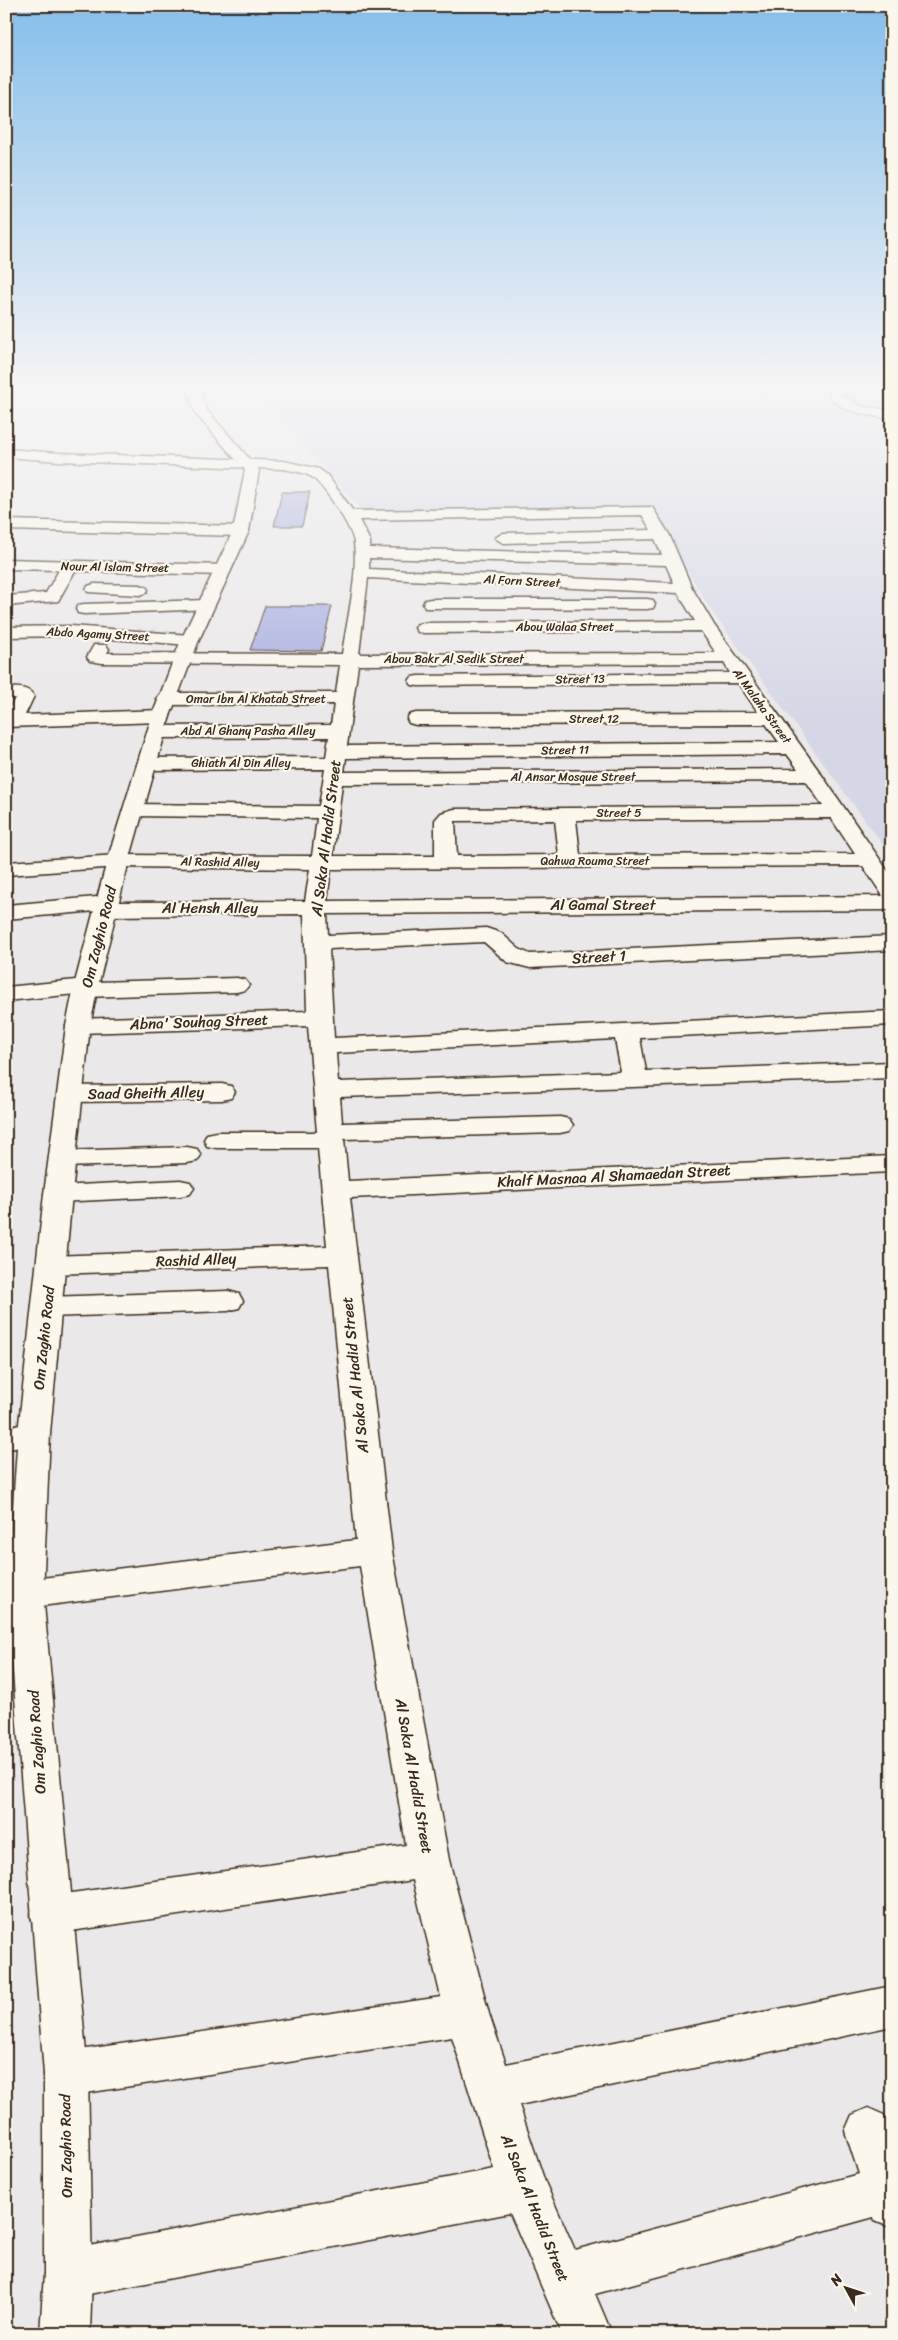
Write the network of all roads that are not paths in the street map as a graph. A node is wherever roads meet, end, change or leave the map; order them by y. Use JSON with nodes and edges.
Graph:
{"nodes":[{"id":1,"x":247,"y":500,"type":"edge"},
{"id":2,"x":334,"y":500,"type":"edge"},
{"id":3,"x":6,"y":525,"type":"edge"},
{"id":4,"x":148,"y":529,"type":"junction"},
{"id":5,"x":241,"y":531,"type":"junction"},
{"id":6,"x":661,"y":534,"type":"junction"},
{"id":7,"x":487,"y":538,"type":"dead end"},
{"id":8,"x":429,"y":539,"type":"dead end"},
{"id":9,"x":359,"y":546,"type":"junction"},
{"id":10,"x":458,"y":546,"type":"junction"},
{"id":11,"x":124,"y":558,"type":"junction"},
{"id":12,"x":671,"y":560,"type":"junction"},
{"id":13,"x":6,"y":564,"type":"edge"},
{"id":14,"x":69,"y":566,"type":"junction"},
{"id":15,"x":445,"y":577,"type":"junction"},
{"id":16,"x":214,"y":588,"type":"junction"},
{"id":17,"x":94,"y":589,"type":"junction"},
{"id":18,"x":154,"y":590,"type":"dead end"},
{"id":19,"x":173,"y":590,"type":"dead end"},
{"id":20,"x":688,"y":596,"type":"junction"},
{"id":21,"x":6,"y":600,"type":"edge"},
{"id":22,"x":431,"y":604,"type":"junction"},
{"id":23,"x":84,"y":609,"type":"junction"},
{"id":24,"x":706,"y":626,"type":"junction"},
{"id":25,"x":424,"y":628,"type":"junction"},
{"id":26,"x":71,"y":631,"type":"junction"},
{"id":27,"x":6,"y":632,"type":"edge"},
{"id":28,"x":100,"y":649,"type":"dead end"},
{"id":29,"x":727,"y":658,"type":"junction"},
{"id":30,"x":350,"y":659,"type":"junction"},
{"id":31,"x":419,"y":659,"type":"junction"},
{"id":32,"x":742,"y":678,"type":"junction"},
{"id":33,"x":418,"y":681,"type":"junction"},
{"id":34,"x":171,"y":682,"type":"junction"},
{"id":35,"x":6,"y":693,"type":"edge"},
{"id":36,"x":345,"y":698,"type":"junction"},
{"id":37,"x":772,"y":718,"type":"junction"},
{"id":38,"x":416,"y":719,"type":"junction"},
{"id":39,"x":10,"y":721,"type":"edge"},
{"id":40,"x":792,"y":748,"type":"junction"},
{"id":41,"x":415,"y":751,"type":"junction"},
{"id":42,"x":336,"y":756,"type":"junction"},
{"id":43,"x":147,"y":764,"type":"junction"},
{"id":44,"x":812,"y":775,"type":"junction"},
{"id":45,"x":133,"y":810,"type":"junction"},
{"id":46,"x":328,"y":812,"type":"junction"},
{"id":47,"x":837,"y":812,"type":"junction"},
{"id":48,"x":565,"y":814,"type":"junction"},
{"id":49,"x":870,"y":860,"type":"junction"},
{"id":50,"x":118,"y":861,"type":"junction"},
{"id":51,"x":570,"y":861,"type":"junction"},
{"id":52,"x":446,"y":862,"type":"junction"},
{"id":53,"x":321,"y":863,"type":"junction"},
{"id":54,"x":6,"y":869,"type":"edge"},
{"id":55,"x":892,"y":893,"type":"edge"},
{"id":56,"x":892,"y":903,"type":"edge"},
{"id":57,"x":107,"y":906,"type":"junction"},
{"id":58,"x":315,"y":908,"type":"junction"},
{"id":59,"x":6,"y":912,"type":"edge"},
{"id":60,"x":892,"y":942,"type":"edge"},
{"id":61,"x":315,"y":943,"type":"junction"},
{"id":62,"x":237,"y":986,"type":"dead end"},
{"id":63,"x":86,"y":988,"type":"junction"},
{"id":64,"x":6,"y":994,"type":"edge"},
{"id":65,"x":892,"y":1018,"type":"edge"},
{"id":66,"x":78,"y":1026,"type":"junction"},
{"id":67,"x":626,"y":1031,"type":"junction"},
{"id":68,"x":322,"y":1032,"type":"junction"},
{"id":69,"x":892,"y":1070,"type":"edge"},
{"id":70,"x":635,"y":1079,"type":"junction"},
{"id":71,"x":327,"y":1090,"type":"junction"},
{"id":72,"x":222,"y":1092,"type":"dead end"},
{"id":73,"x":70,"y":1094,"type":"junction"},
{"id":74,"x":560,"y":1125,"type":"dead end"},
{"id":75,"x":331,"y":1135,"type":"junction"},
{"id":76,"x":217,"y":1140,"type":"dead end"},
{"id":77,"x":187,"y":1155,"type":"dead end"},
{"id":78,"x":63,"y":1159,"type":"junction"},
{"id":79,"x":892,"y":1164,"type":"edge"},
{"id":80,"x":180,"y":1188,"type":"dead end"},
{"id":81,"x":336,"y":1190,"type":"junction"},
{"id":82,"x":58,"y":1194,"type":"junction"},
{"id":83,"x":342,"y":1256,"type":"junction"},
{"id":84,"x":51,"y":1265,"type":"junction"},
{"id":85,"x":228,"y":1301,"type":"dead end"},
{"id":86,"x":47,"y":1307,"type":"junction"},
{"id":87,"x":20,"y":1436,"type":"edge"},
{"id":88,"x":375,"y":1551,"type":"junction"},
{"id":89,"x":25,"y":1594,"type":"junction"},
{"id":90,"x":429,"y":1860,"type":"junction"},
{"id":91,"x":51,"y":1915,"type":"junction"},
{"id":92,"x":892,"y":2006,"type":"edge"},
{"id":93,"x":467,"y":2014,"type":"junction"},
{"id":94,"x":66,"y":2074,"type":"junction"},
{"id":95,"x":491,"y":2089,"type":"junction"},
{"id":96,"x":868,"y":2132,"type":"dead end"},
{"id":97,"x":524,"y":2187,"type":"junction"},
{"id":98,"x":889,"y":2197,"type":"edge"},
{"id":99,"x":68,"y":2274,"type":"junction"},
{"id":100,"x":563,"y":2278,"type":"junction"},
{"id":101,"x":65,"y":2334,"type":"edge"},
{"id":102,"x":587,"y":2334,"type":"edge"}],
"edges":[{"from":1,"to":5,"type":"street","name":"Om Zaghio Road"},
{"from":2,"to":9,"type":"street"},
{"from":3,"to":4,"type":"street"},
{"from":4,"to":5,"type":"street"},
{"from":4,"to":11,"type":"street"},
{"from":5,"to":16,"type":"street","name":"Om Zaghio Road"},
{"from":6,"to":7,"type":"street"},
{"from":6,"to":9,"type":"street","name":"Al Malaha Street"},
{"from":6,"to":12,"type":"street","name":"Al Malaha Street"},
{"from":8,"to":9,"type":"street"},
{"from":9,"to":10,"type":"street"},
{"from":9,"to":15,"type":"street","name":"Al Forn Street"},
{"from":9,"to":30,"type":"street","name":"Al Saka Al Hadid Street"},
{"from":10,"to":12,"type":"street"},
{"from":10,"to":15,"type":"street"},
{"from":11,"to":14,"type":"street","name":"Nour Al Islam Street"},
{"from":11,"to":16,"type":"street","name":"Nour Al Islam Street"},
{"from":11,"to":17,"type":"street"},
{"from":12,"to":20,"type":"street","name":"Al Malaha Street"},
{"from":13,"to":14,"type":"street","name":"Nour Al Islam Street"},
{"from":14,"to":21,"type":"street"},
{"from":15,"to":20,"type":"street","name":"Al Forn Street"},
{"from":15,"to":22,"type":"street"},
{"from":16,"to":19,"type":"street"},
{"from":16,"to":23,"type":"street"},
{"from":16,"to":34,"type":"street","name":"Om Zaghio Road"},
{"from":17,"to":18,"type":"street"},
{"from":17,"to":23,"type":"street"},
{"from":20,"to":22,"type":"street"},
{"from":20,"to":24,"type":"street","name":"Al Malaha Street"},
{"from":22,"to":25,"type":"street"},
{"from":23,"to":26,"type":"street"},
{"from":24,"to":25,"type":"street","name":"Abou Walaa Street"},
{"from":24,"to":29,"type":"street","name":"Al Malaha Street"},
{"from":25,"to":31,"type":"street"},
{"from":26,"to":27,"type":"street","name":"Abdo Agamy Street"},
{"from":26,"to":34,"type":"street","name":"Abdo Agamy Street"},
{"from":28,"to":34,"type":"street"},
{"from":29,"to":31,"type":"street","name":"Abou Bakr Al Sedik Street"},
{"from":29,"to":32,"type":"street","name":"Al Malaha Street"},
{"from":30,"to":31,"type":"street","name":"Abou Bakr Al Sedik Street"},
{"from":30,"to":34,"type":"street","name":"Abou Bakr Al Sedik Street"},
{"from":30,"to":36,"type":"street","name":"Al Saka Al Hadid Street"},
{"from":31,"to":33,"type":"street"},
{"from":32,"to":33,"type":"street","name":"Street 13"},
{"from":32,"to":37,"type":"street","name":"Al Malaha Street"},
{"from":33,"to":38,"type":"street"},
{"from":34,"to":36,"type":"street","name":"Omar Ibn Al Khatab Street"},
{"from":34,"to":39,"type":"street"},
{"from":34,"to":42,"type":"street","name":"Abd Al Ghany Pasha Alley"},
{"from":34,"to":43,"type":"street","name":"Om Zaghio Road"},
{"from":35,"to":39,"type":"street"},
{"from":36,"to":42,"type":"street","name":"Al Saka Al Hadid Street"},
{"from":37,"to":38,"type":"street","name":"Street 12"},
{"from":37,"to":40,"type":"street","name":"Al Malaha Street"},
{"from":38,"to":41,"type":"street"},
{"from":40,"to":41,"type":"street","name":"Street 11"},
{"from":40,"to":44,"type":"street","name":"Al Malaha Street"},
{"from":41,"to":42,"type":"street","name":"Street 11"},
{"from":42,"to":43,"type":"street","name":"Ghiath Al Din Alley"},
{"from":42,"to":44,"type":"street","name":"Al Ansar Mosque Street"},
{"from":42,"to":46,"type":"street","name":"Al Saka Al Hadid Street"},
{"from":43,"to":45,"type":"street","name":"Om Zaghio Road"},
{"from":44,"to":47,"type":"street","name":"Al Malaha Street"},
{"from":45,"to":46,"type":"street"},
{"from":45,"to":50,"type":"street","name":"Om Zaghio Road"},
{"from":46,"to":53,"type":"street","name":"Al Saka Al Hadid Street"},
{"from":47,"to":48,"type":"street","name":"Street 5"},
{"from":47,"to":49,"type":"street","name":"Al Malaha Street"},
{"from":48,"to":51,"type":"street"},
{"from":48,"to":52,"type":"street","name":"Street 5"},
{"from":49,"to":51,"type":"street","name":"Qahwa Rouma Street"},
{"from":49,"to":55,"type":"street","name":"Al Malaha Street"},
{"from":50,"to":53,"type":"street","name":"Al Rashid Alley"},
{"from":50,"to":54,"type":"street","name":"Al Rashid Alley"},
{"from":50,"to":57,"type":"street","name":"Om Zaghio Road"},
{"from":51,"to":52,"type":"street","name":"Qahwa Rouma Street"},
{"from":52,"to":53,"type":"street","name":"Qahwa Rouma Street"},
{"from":53,"to":58,"type":"street","name":"Al Saka Al Hadid Street"},
{"from":56,"to":58,"type":"street","name":"Al Gamal Street"},
{"from":57,"to":58,"type":"street","name":"Al Hensh Alley"},
{"from":57,"to":59,"type":"street","name":"Al Hensh Alley"},
{"from":57,"to":63,"type":"street","name":"Om Zaghio Road"},
{"from":58,"to":61,"type":"street","name":"Al Saka Al Hadid Street"},
{"from":60,"to":61,"type":"street","name":"Street 1"},
{"from":61,"to":68,"type":"street","name":"Al Saka Al Hadid Street"},
{"from":62,"to":63,"type":"street"},
{"from":63,"to":64,"type":"street"},
{"from":63,"to":66,"type":"street","name":"Om Zaghio Road"},
{"from":65,"to":67,"type":"street","name":"Abna' Souhag Street"},
{"from":66,"to":68,"type":"street","name":"Abna' Souhag Street"},
{"from":66,"to":73,"type":"street","name":"Om Zaghio Road"},
{"from":67,"to":68,"type":"street","name":"Abna' Souhag Street"},
{"from":67,"to":70,"type":"street"},
{"from":68,"to":71,"type":"street","name":"Al Saka Al Hadid Street"},
{"from":69,"to":70,"type":"street"},
{"from":70,"to":71,"type":"street"},
{"from":71,"to":75,"type":"street","name":"Al Saka Al Hadid Street"},
{"from":72,"to":73,"type":"street","name":"Saad Gheith Alley"},
{"from":73,"to":78,"type":"street","name":"Om Zaghio Road"},
{"from":74,"to":75,"type":"street"},
{"from":75,"to":76,"type":"street"},
{"from":75,"to":81,"type":"street","name":"Al Saka Al Hadid Street"},
{"from":77,"to":78,"type":"street"},
{"from":78,"to":82,"type":"street","name":"Om Zaghio Road"},
{"from":79,"to":81,"type":"street","name":"Khalf Masnaa Al Shamaedan Street"},
{"from":80,"to":82,"type":"street"},
{"from":81,"to":83,"type":"street","name":"Al Saka Al Hadid Street"},
{"from":82,"to":84,"type":"street","name":"Om Zaghio Road"},
{"from":83,"to":84,"type":"street","name":"Rashid Alley"},
{"from":83,"to":88,"type":"street","name":"Al Saka Al Hadid Street"},
{"from":84,"to":86,"type":"street","name":"Om Zaghio Road"},
{"from":85,"to":86,"type":"street"},
{"from":86,"to":87,"type":"street","name":"Om Zaghio Road"},
{"from":87,"to":89,"type":"street","name":"Om Zaghio Road"},
{"from":88,"to":89,"type":"street"},
{"from":88,"to":90,"type":"street","name":"Al Saka Al Hadid Street"},
{"from":89,"to":91,"type":"street","name":"Om Zaghio Road"},
{"from":90,"to":91,"type":"street"},
{"from":90,"to":93,"type":"street","name":"Al Saka Al Hadid Street"},
{"from":91,"to":94,"type":"street","name":"Om Zaghio Road"},
{"from":92,"to":95,"type":"street"},
{"from":93,"to":94,"type":"street"},
{"from":93,"to":95,"type":"street","name":"Al Saka Al Hadid Street"},
{"from":94,"to":99,"type":"street","name":"Om Zaghio Road"},
{"from":95,"to":97,"type":"street","name":"Al Saka Al Hadid Street"},
{"from":96,"to":98,"type":"street"},
{"from":97,"to":99,"type":"street"},
{"from":97,"to":100,"type":"street","name":"Al Saka Al Hadid Street"},
{"from":98,"to":100,"type":"street"},
{"from":99,"to":101,"type":"street","name":"Om Zaghio Road"},
{"from":100,"to":102,"type":"street","name":"Al Saka Al Hadid Street"}]}
